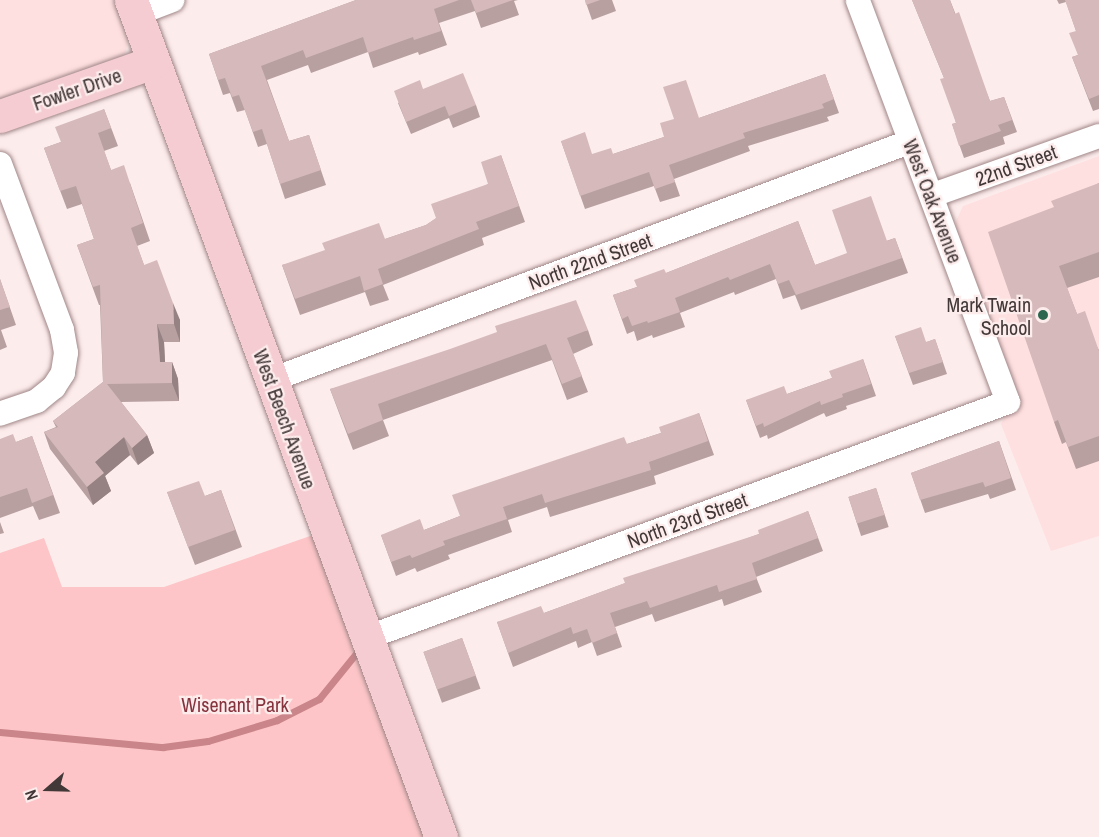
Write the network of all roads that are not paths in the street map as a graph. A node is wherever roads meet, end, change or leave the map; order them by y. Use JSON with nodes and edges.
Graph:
{"nodes":[{"id":1,"x":172,"y":0,"type":"edge"},
{"id":2,"x":858,"y":0,"type":"edge"},
{"id":3,"x":133,"y":7,"type":"edge"},
{"id":4,"x":153,"y":62,"type":"junction"},
{"id":5,"x":0,"y":116,"type":"edge"},
{"id":6,"x":1099,"y":136,"type":"edge"},
{"id":7,"x":909,"y":142,"type":"junction"},
{"id":8,"x":0,"y":164,"type":"edge"},
{"id":9,"x":933,"y":195,"type":"junction"},
{"id":10,"x":271,"y":380,"type":"junction"},
{"id":11,"x":1008,"y":402,"type":"joint"},
{"id":12,"x":0,"y":414,"type":"edge"},
{"id":13,"x":366,"y":638,"type":"junction"},
{"id":14,"x":441,"y":837,"type":"edge"}],
"edges":[{"from":1,"to":3,"type":"street"},
{"from":2,"to":7,"type":"street","name":"West Oak Avenue"},
{"from":3,"to":4,"type":"main road","name":"West Beech Avenue"},
{"from":4,"to":5,"type":"main road","name":"Fowler Drive"},
{"from":4,"to":10,"type":"main road","name":"West Beech Avenue"},
{"from":6,"to":9,"type":"street","name":"22nd Street"},
{"from":7,"to":9,"type":"street","name":"West Oak Avenue"},
{"from":7,"to":10,"type":"street","name":"North 22nd Street"},
{"from":8,"to":12,"type":"street"},
{"from":9,"to":11,"type":"street","name":"West Oak Avenue"},
{"from":10,"to":13,"type":"main road","name":"West Beech Avenue"},
{"from":11,"to":13,"type":"street","name":"North 23rd Street"},
{"from":13,"to":14,"type":"main road","name":"West Beech Avenue"}]}
